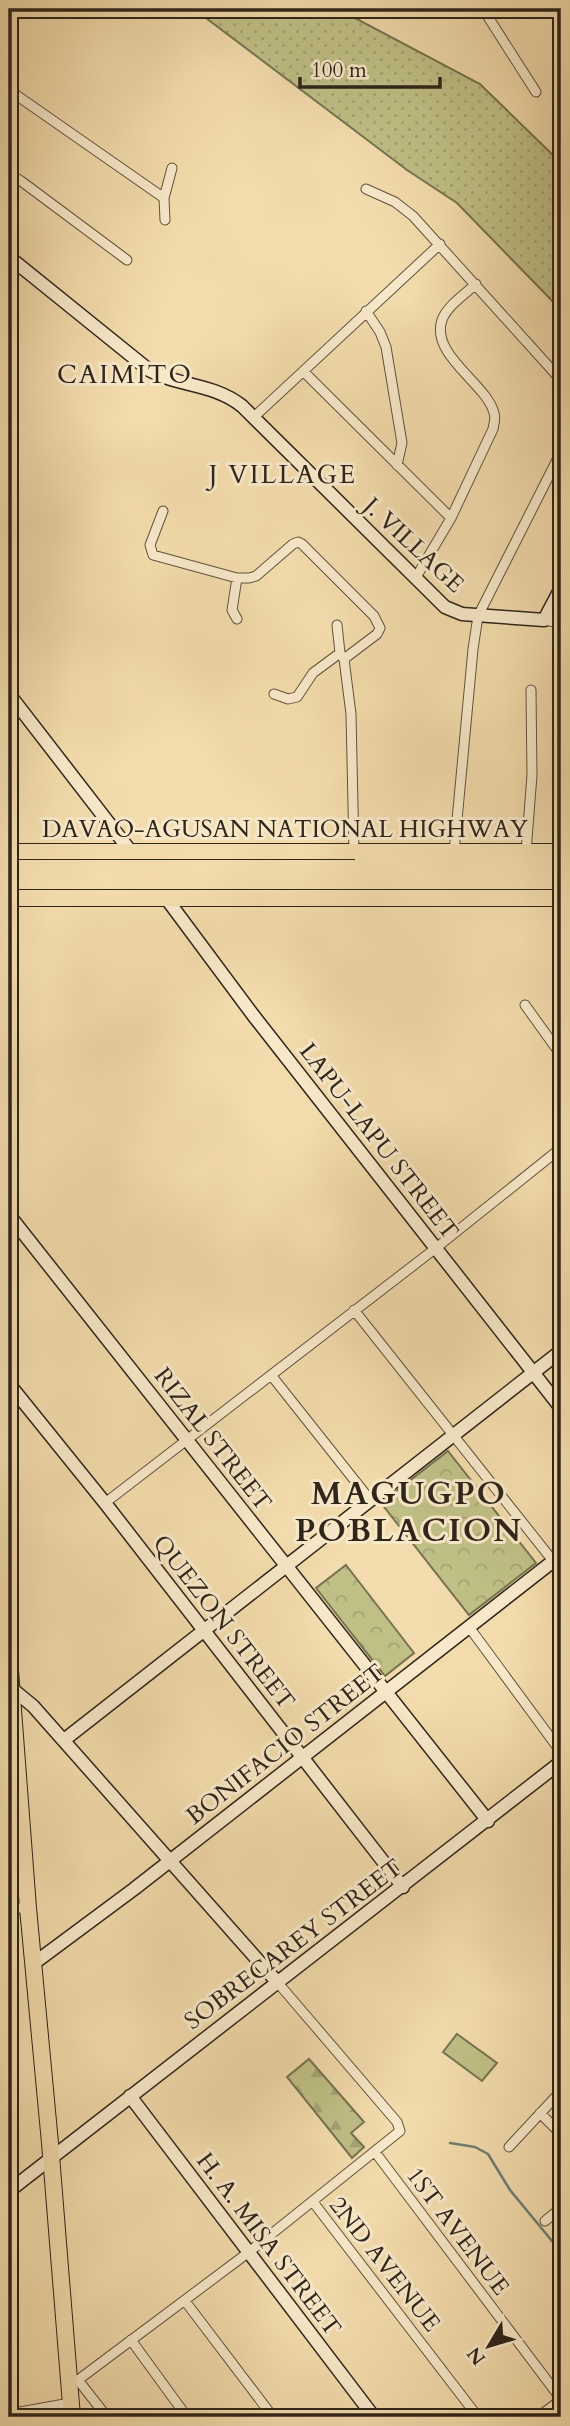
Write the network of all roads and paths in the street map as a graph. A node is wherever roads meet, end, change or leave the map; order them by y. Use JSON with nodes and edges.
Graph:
{"nodes":[{"id":1,"x":483,"y":9,"type":"edge"},
{"id":2,"x":9,"y":90,"type":"edge"},
{"id":3,"x":536,"y":92,"type":"dead end"},
{"id":4,"x":172,"y":168,"type":"dead end"},
{"id":5,"x":9,"y":174,"type":"edge"},
{"id":6,"x":366,"y":189,"type":"dead end"},
{"id":7,"x":164,"y":198,"type":"junction"},
{"id":8,"x":165,"y":220,"type":"dead end"},
{"id":9,"x":440,"y":244,"type":"junction"},
{"id":10,"x":9,"y":257,"type":"edge"},
{"id":11,"x":127,"y":260,"type":"dead end"},
{"id":12,"x":476,"y":284,"type":"junction"},
{"id":13,"x":366,"y":311,"type":"junction"},
{"id":14,"x":304,"y":372,"type":"junction"},
{"id":15,"x":561,"y":380,"type":"edge"},
{"id":16,"x":254,"y":417,"type":"junction"},
{"id":17,"x":561,"y":452,"type":"edge"},
{"id":18,"x":397,"y":465,"type":"junction"},
{"id":19,"x":163,"y":511,"type":"dead end"},
{"id":20,"x":450,"y":518,"type":"junction"},
{"id":21,"x":237,"y":578,"type":"junction"},
{"id":22,"x":415,"y":579,"type":"junction"},
{"id":23,"x":561,"y":589,"type":"edge"},
{"id":24,"x":478,"y":616,"type":"junction"},
{"id":25,"x":237,"y":619,"type":"dead end"},
{"id":26,"x":544,"y":620,"type":"junction"},
{"id":27,"x":561,"y":623,"type":"edge"},
{"id":28,"x":337,"y":625,"type":"dead end"},
{"id":29,"x":342,"y":656,"type":"junction"},
{"id":30,"x":531,"y":690,"type":"dead end"},
{"id":31,"x":9,"y":694,"type":"edge"},
{"id":32,"x":274,"y":694,"type":"dead end"},
{"id":33,"x":354,"y":851,"type":"junction"},
{"id":34,"x":9,"y":852,"type":"edge"},
{"id":35,"x":132,"y":852,"type":"junction"},
{"id":36,"x":454,"y":852,"type":"junction"},
{"id":37,"x":526,"y":852,"type":"junction"},
{"id":38,"x":561,"y":852,"type":"edge"},
{"id":39,"x":9,"y":868,"type":"edge"},
{"id":40,"x":561,"y":869,"type":"edge"},
{"id":41,"x":355,"y":875,"type":"junction"},
{"id":42,"x":9,"y":881,"type":"edge"},
{"id":43,"x":561,"y":881,"type":"edge"},
{"id":44,"x":9,"y":898,"type":"edge"},
{"id":45,"x":166,"y":898,"type":"junction"},
{"id":46,"x":561,"y":898,"type":"edge"},
{"id":47,"x":525,"y":1005,"type":"dead end"},
{"id":48,"x":561,"y":1055,"type":"edge"},
{"id":49,"x":561,"y":1148,"type":"edge"},
{"id":50,"x":9,"y":1215,"type":"edge"},
{"id":51,"x":436,"y":1248,"type":"junction"},
{"id":52,"x":354,"y":1310,"type":"junction"},
{"id":53,"x":561,"y":1351,"type":"edge"},
{"id":54,"x":533,"y":1373,"type":"junction"},
{"id":55,"x":271,"y":1375,"type":"junction"},
{"id":56,"x":9,"y":1384,"type":"edge"},
{"id":57,"x":561,"y":1408,"type":"edge"},
{"id":58,"x":454,"y":1436,"type":"junction"},
{"id":59,"x":187,"y":1440,"type":"junction"},
{"id":60,"x":371,"y":1501,"type":"junction"},
{"id":61,"x":105,"y":1503,"type":"junction"},
{"id":62,"x":559,"y":1562,"type":"edge"},
{"id":63,"x":287,"y":1567,"type":"junction"},
{"id":64,"x":469,"y":1627,"type":"junction"},
{"id":65,"x":205,"y":1632,"type":"junction"},
{"id":66,"x":9,"y":1657,"type":"edge"},
{"id":67,"x":11,"y":1688,"type":"junction"},
{"id":68,"x":386,"y":1691,"type":"junction"},
{"id":69,"x":12,"y":1738,"type":"edge"},
{"id":70,"x":64,"y":1740,"type":"junction"},
{"id":71,"x":561,"y":1752,"type":"edge"},
{"id":72,"x":303,"y":1758,"type":"junction"},
{"id":73,"x":561,"y":1762,"type":"edge"},
{"id":74,"x":13,"y":1767,"type":"edge"},
{"id":75,"x":488,"y":1821,"type":"junction"},
{"id":76,"x":170,"y":1861,"type":"junction"},
{"id":77,"x":403,"y":1886,"type":"junction"},
{"id":78,"x":9,"y":1908,"type":"edge"},
{"id":79,"x":28,"y":1908,"type":"junction"},
{"id":80,"x":33,"y":1964,"type":"junction"},
{"id":81,"x":278,"y":1983,"type":"junction"},
{"id":82,"x":561,"y":2091,"type":"edge"},
{"id":83,"x":130,"y":2096,"type":"junction"},
{"id":84,"x":540,"y":2113,"type":"junction"},
{"id":85,"x":561,"y":2134,"type":"edge"},
{"id":86,"x":509,"y":2147,"type":"dead end"},
{"id":87,"x":375,"y":2152,"type":"junction"},
{"id":88,"x":51,"y":2159,"type":"junction"},
{"id":89,"x":9,"y":2191,"type":"edge"},
{"id":90,"x":313,"y":2202,"type":"junction"},
{"id":91,"x":561,"y":2208,"type":"edge"},
{"id":92,"x":545,"y":2221,"type":"dead end"},
{"id":93,"x":249,"y":2252,"type":"junction"},
{"id":94,"x":185,"y":2301,"type":"junction"},
{"id":95,"x":131,"y":2340,"type":"junction"},
{"id":96,"x":73,"y":2380,"type":"junction"},
{"id":97,"x":561,"y":2400,"type":"edge"},
{"id":98,"x":71,"y":2410,"type":"edge"},
{"id":99,"x":9,"y":2414,"type":"edge"},
{"id":100,"x":107,"y":2417,"type":"edge"},
{"id":101,"x":187,"y":2417,"type":"edge"},
{"id":102,"x":273,"y":2417,"type":"edge"},
{"id":103,"x":374,"y":2417,"type":"edge"},
{"id":104,"x":478,"y":2417,"type":"edge"},
{"id":105,"x":538,"y":2417,"type":"edge"}],
"edges":[{"from":1,"to":3,"type":"street"},
{"from":2,"to":7,"type":"street"},
{"from":4,"to":7,"type":"street"},
{"from":5,"to":11,"type":"street"},
{"from":6,"to":9,"type":"street"},
{"from":7,"to":8,"type":"street"},
{"from":9,"to":12,"type":"street"},
{"from":9,"to":13,"type":"street"},
{"from":10,"to":16,"type":"street","name":"J. VILLAGE"},
{"from":12,"to":15,"type":"street"},
{"from":12,"to":20,"type":"street"},
{"from":13,"to":14,"type":"street"},
{"from":13,"to":18,"type":"street"},
{"from":14,"to":16,"type":"street"},
{"from":14,"to":18,"type":"street"},
{"from":16,"to":22,"type":"street","name":"J. VILLAGE"},
{"from":17,"to":24,"type":"street"},
{"from":18,"to":20,"type":"street"},
{"from":19,"to":21,"type":"street"},
{"from":20,"to":22,"type":"street"},
{"from":21,"to":25,"type":"street"},
{"from":21,"to":29,"type":"street"},
{"from":22,"to":24,"type":"street","name":"J. VILLAGE"},
{"from":23,"to":26,"type":"street"},
{"from":24,"to":26,"type":"street","name":"J. VILLAGE"},
{"from":24,"to":36,"type":"street"},
{"from":26,"to":27,"type":"street"},
{"from":28,"to":29,"type":"street"},
{"from":29,"to":32,"type":"street"},
{"from":29,"to":33,"type":"street"},
{"from":30,"to":37,"type":"street"},
{"from":31,"to":35,"type":"street","name":"LAPU-LAPU STREET"},
{"from":33,"to":35,"type":"highway","name":"DAVAO-AGUSAN NATIONAL HIGHWAY"},
{"from":33,"to":36,"type":"highway","name":"DAVAO-AGUSAN NATIONAL HIGHWAY"},
{"from":34,"to":35,"type":"highway","name":"DAVAO-AGUSAN NATIONAL HIGHWAY"},
{"from":35,"to":45,"type":"street","name":"LAPU-LAPU STREET"},
{"from":36,"to":37,"type":"highway","name":"DAVAO-AGUSAN NATIONAL HIGHWAY"},
{"from":37,"to":38,"type":"highway","name":"DAVAO-AGUSAN NATIONAL HIGHWAY"},
{"from":39,"to":41,"type":"highway","name":"DAVAO-AGUSAN NATIONAL HIGHWAY","bridge":true},
{"from":40,"to":41,"type":"highway","name":"DAVAO-AGUSAN NATIONAL HIGHWAY"},
{"from":41,"to":42,"type":"highway","name":"DAVAO-AGUSAN NATIONAL HIGHWAY","bridge":true},
{"from":41,"to":43,"type":"highway","name":"DAVAO-AGUSAN NATIONAL HIGHWAY"},
{"from":44,"to":45,"type":"highway"},
{"from":45,"to":46,"type":"highway"},
{"from":45,"to":51,"type":"street","name":"LAPU-LAPU STREET"},
{"from":47,"to":48,"type":"street"},
{"from":49,"to":51,"type":"street"},
{"from":50,"to":59,"type":"street","name":"RIZAL STREET"},
{"from":51,"to":52,"type":"street"},
{"from":51,"to":54,"type":"street","name":"LAPU-LAPU STREET"},
{"from":52,"to":55,"type":"street"},
{"from":52,"to":58,"type":"street"},
{"from":53,"to":54,"type":"street"},
{"from":54,"to":57,"type":"street","name":"LAPU-LAPU STREET"},
{"from":54,"to":58,"type":"street"},
{"from":55,"to":59,"type":"street"},
{"from":55,"to":60,"type":"street"},
{"from":56,"to":61,"type":"street","name":"QUEZON STREET"},
{"from":58,"to":60,"type":"street"},
{"from":58,"to":62,"type":"street"},
{"from":59,"to":61,"type":"street"},
{"from":59,"to":63,"type":"street","name":"RIZAL STREET"},
{"from":60,"to":63,"type":"street"},
{"from":61,"to":65,"type":"street","name":"QUEZON STREET"},
{"from":62,"to":64,"type":"street","name":"BONIFACIO STREET"},
{"from":63,"to":65,"type":"street"},
{"from":63,"to":68,"type":"street","name":"RIZAL STREET"},
{"from":64,"to":68,"type":"street","name":"BONIFACIO STREET"},
{"from":64,"to":71,"type":"street"},
{"from":65,"to":70,"type":"street"},
{"from":65,"to":72,"type":"street","name":"QUEZON STREET"},
{"from":66,"to":67,"type":"highway"},
{"from":67,"to":69,"type":"highway"},
{"from":67,"to":70,"type":"street"},
{"from":68,"to":72,"type":"street","name":"BONIFACIO STREET"},
{"from":68,"to":75,"type":"street","name":"RIZAL STREET"},
{"from":69,"to":74,"type":"highway"},
{"from":70,"to":76,"type":"street"},
{"from":72,"to":76,"type":"street","name":"BONIFACIO STREET"},
{"from":72,"to":77,"type":"street","name":"QUEZON STREET"},
{"from":73,"to":75,"type":"street","name":"SOBRECAREY STREET"},
{"from":74,"to":79,"type":"highway"},
{"from":75,"to":77,"type":"street","name":"SOBRECAREY STREET"},
{"from":76,"to":80,"type":"street","name":"BONIFACIO STREET"},
{"from":76,"to":81,"type":"street"},
{"from":77,"to":81,"type":"street","name":"SOBRECAREY STREET"},
{"from":78,"to":79,"type":"street"},
{"from":79,"to":80,"type":"highway"},
{"from":80,"to":88,"type":"highway"},
{"from":81,"to":83,"type":"street","name":"SOBRECAREY STREET"},
{"from":81,"to":87,"type":"street"},
{"from":82,"to":84,"type":"street"},
{"from":83,"to":88,"type":"street","name":"SOBRECAREY STREET"},
{"from":83,"to":93,"type":"street","name":"H. A. MISA STREET"},
{"from":84,"to":85,"type":"street"},
{"from":84,"to":86,"type":"street"},
{"from":87,"to":90,"type":"street"},
{"from":87,"to":97,"type":"street","name":"1ST AVENUE"},
{"from":88,"to":89,"type":"street","name":"SOBRECAREY STREET"},
{"from":88,"to":96,"type":"highway"},
{"from":90,"to":93,"type":"street"},
{"from":90,"to":104,"type":"street","name":"2ND AVENUE"},
{"from":91,"to":92,"type":"street"},
{"from":93,"to":94,"type":"street"},
{"from":93,"to":103,"type":"street","name":"H. A. MISA STREET"},
{"from":94,"to":95,"type":"street"},
{"from":94,"to":102,"type":"street"},
{"from":95,"to":96,"type":"street"},
{"from":95,"to":101,"type":"street"},
{"from":96,"to":98,"type":"highway"},
{"from":96,"to":100,"type":"street"},
{"from":97,"to":105,"type":"street"},
{"from":98,"to":99,"type":"street"}]}
